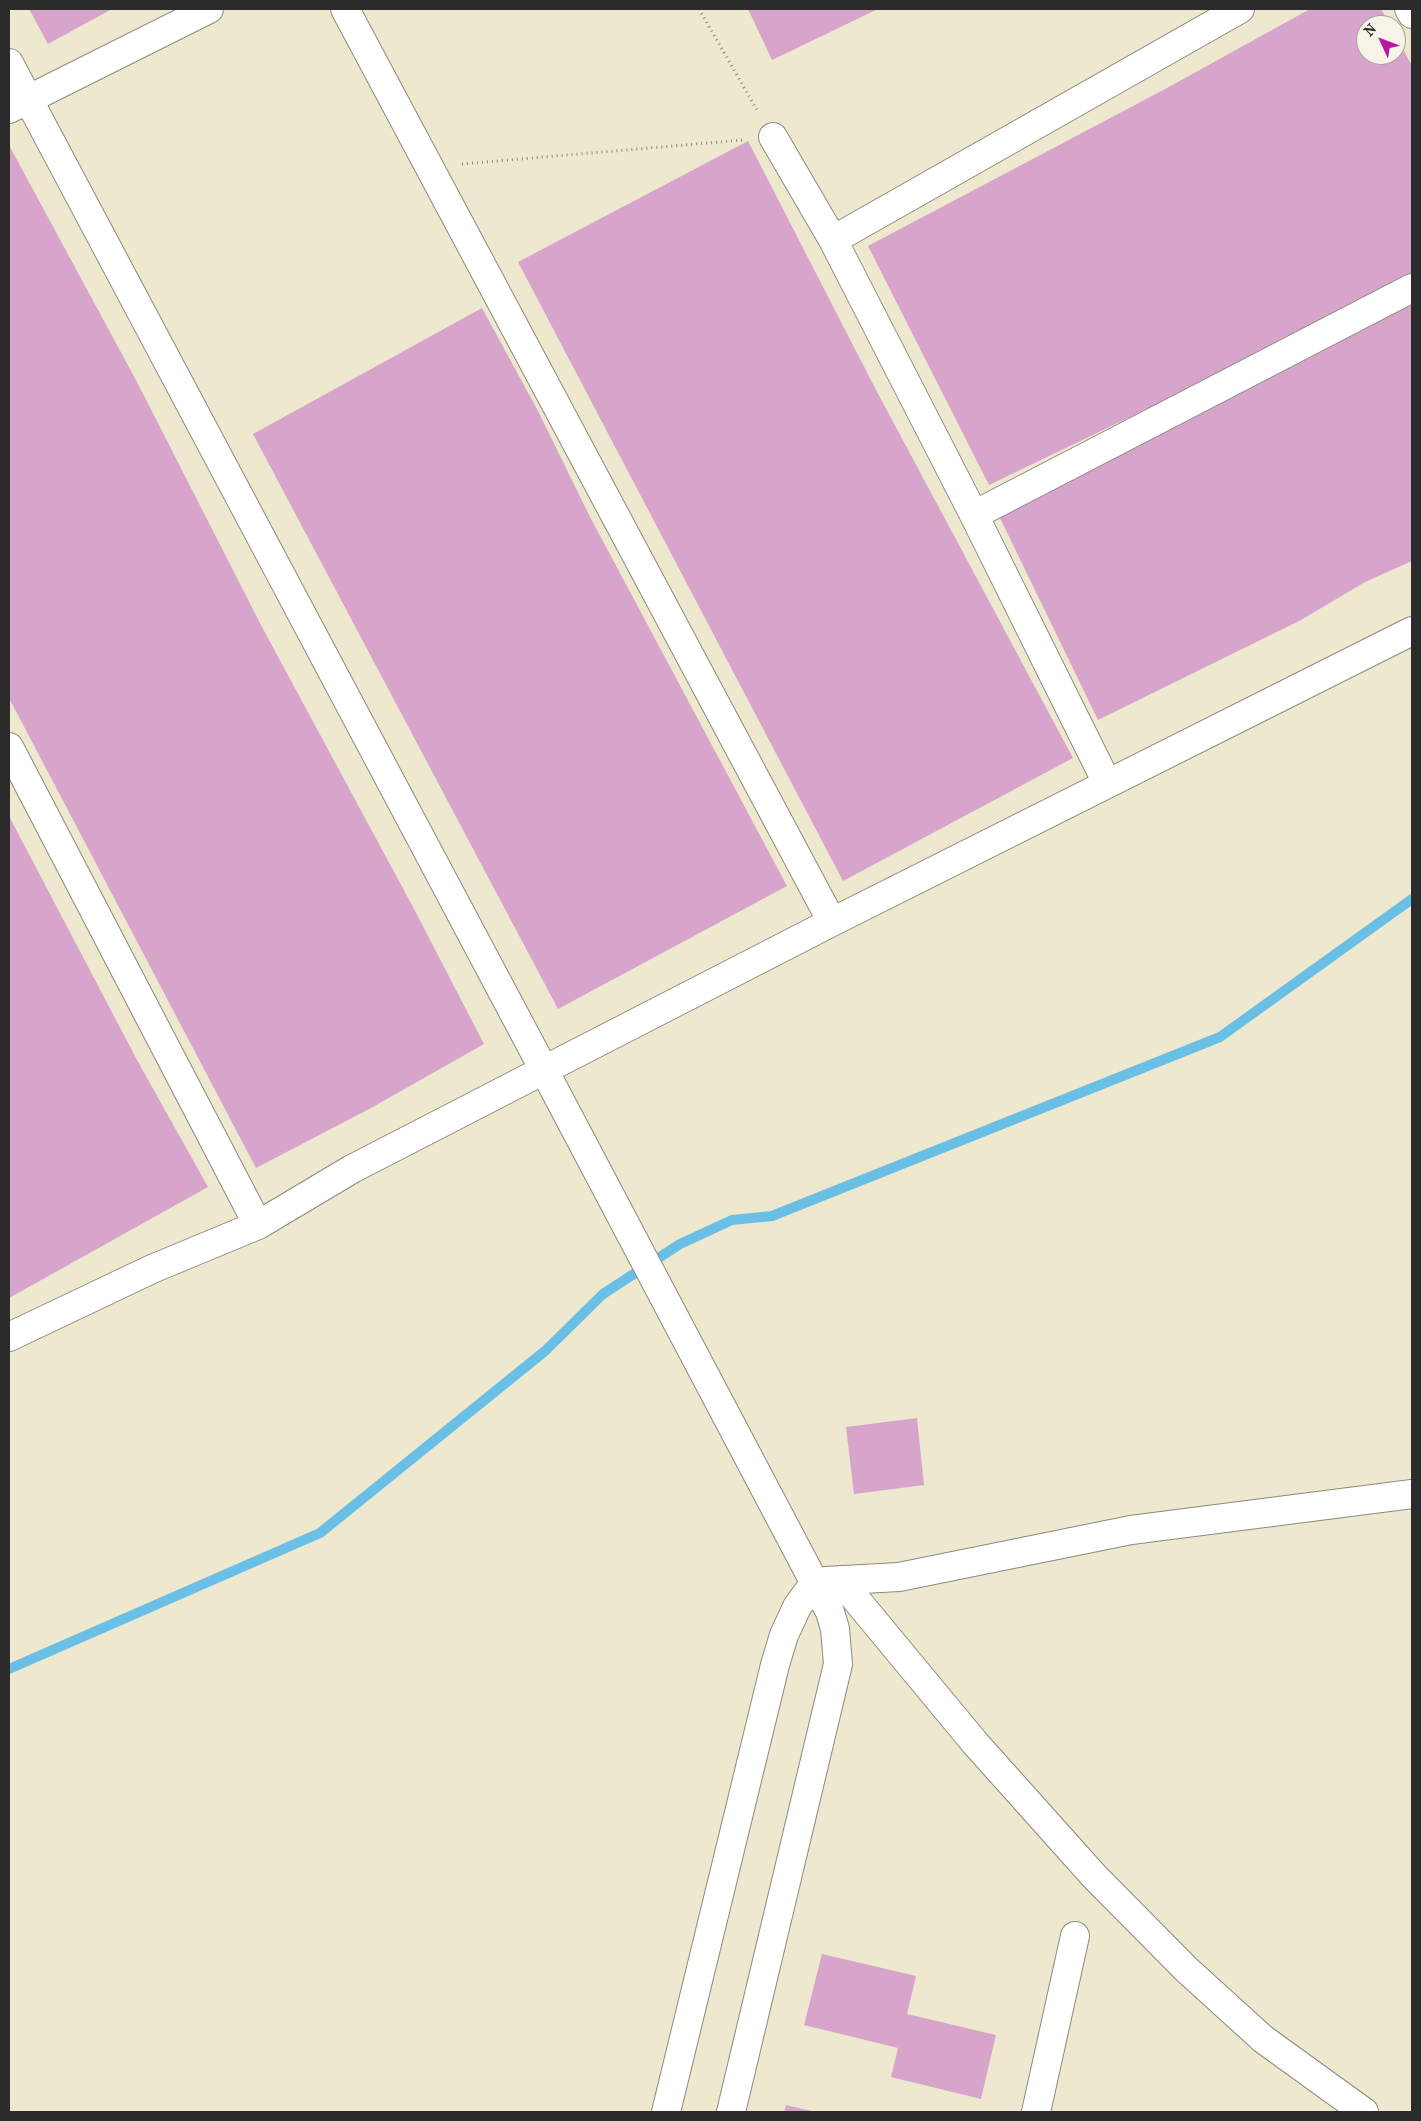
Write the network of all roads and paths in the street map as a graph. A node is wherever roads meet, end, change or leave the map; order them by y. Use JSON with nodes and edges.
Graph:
{"nodes":[{"id":1,"x":209,"y":9,"type":"edge"},
{"id":2,"x":345,"y":9,"type":"edge"},
{"id":3,"x":700,"y":9,"type":"edge"},
{"id":4,"x":1240,"y":9,"type":"edge"},
{"id":5,"x":1410,"y":9,"type":"edge"},
{"id":6,"x":1412,"y":14,"type":"edge"},
{"id":7,"x":9,"y":63,"type":"edge"},
{"id":8,"x":18,"y":104,"type":"edge"},
{"id":9,"x":773,"y":137,"type":"junction"},
{"id":10,"x":429,"y":166,"type":"junction"},
{"id":11,"x":832,"y":240,"type":"junction"},
{"id":12,"x":1412,"y":288,"type":"edge"},
{"id":13,"x":974,"y":515,"type":"junction"},
{"id":14,"x":1412,"y":630,"type":"edge"},
{"id":15,"x":9,"y":747,"type":"edge"},
{"id":16,"x":1107,"y":783,"type":"junction"},
{"id":17,"x":832,"y":922,"type":"junction"},
{"id":18,"x":544,"y":1070,"type":"junction"},
{"id":19,"x":258,"y":1225,"type":"junction"},
{"id":20,"x":9,"y":1337,"type":"edge"},
{"id":21,"x":1412,"y":1494,"type":"edge"},
{"id":22,"x":827,"y":1581,"type":"junction"},
{"id":23,"x":1075,"y":1936,"type":"dead end"},
{"id":24,"x":666,"y":2112,"type":"edge"},
{"id":25,"x":731,"y":2112,"type":"edge"},
{"id":26,"x":1036,"y":2112,"type":"edge"},
{"id":27,"x":1364,"y":2112,"type":"edge"}],
"edges":[{"from":1,"to":8,"type":"street"},
{"from":2,"to":10,"type":"street"},
{"from":3,"to":9,"type":"path"},
{"from":4,"to":11,"type":"street"},
{"from":5,"to":6,"type":"street"},
{"from":7,"to":8,"type":"street"},
{"from":8,"to":18,"type":"street"},
{"from":9,"to":10,"type":"path"},
{"from":9,"to":11,"type":"street"},
{"from":10,"to":17,"type":"street"},
{"from":11,"to":13,"type":"street"},
{"from":12,"to":13,"type":"street"},
{"from":13,"to":16,"type":"street"},
{"from":14,"to":16,"type":"street"},
{"from":15,"to":19,"type":"street"},
{"from":16,"to":17,"type":"street"},
{"from":17,"to":18,"type":"street"},
{"from":18,"to":19,"type":"street"},
{"from":18,"to":22,"type":"street"},
{"from":19,"to":20,"type":"street"},
{"from":21,"to":22,"type":"street"},
{"from":22,"to":24,"type":"street"},
{"from":22,"to":25,"type":"street"},
{"from":22,"to":27,"type":"street"},
{"from":23,"to":26,"type":"street"}]}
